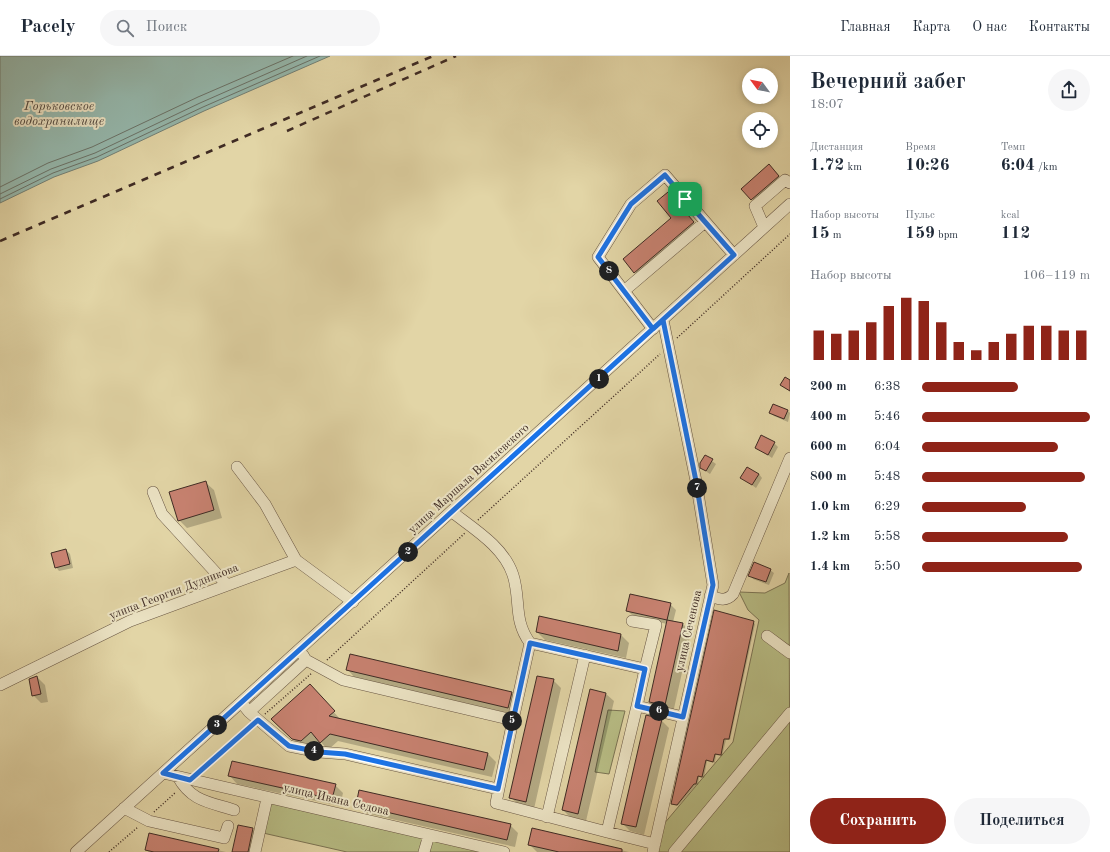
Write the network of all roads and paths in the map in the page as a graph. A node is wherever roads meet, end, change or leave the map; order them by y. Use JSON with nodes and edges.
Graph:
{"nodes":[{"id":1,"x":790,"y":183,"type":"edge"},
{"id":2,"x":790,"y":204,"type":"edge"},
{"id":3,"x":705,"y":222,"type":"junction"},
{"id":4,"x":764,"y":227,"type":"junction"},
{"id":5,"x":790,"y":234,"type":"edge"},
{"id":6,"x":734,"y":255,"type":"junction"},
{"id":7,"x":624,"y":291,"type":"junction"},
{"id":8,"x":663,"y":320,"type":"junction"},
{"id":9,"x":653,"y":329,"type":"junction"},
{"id":10,"x":668,"y":346,"type":"junction"},
{"id":11,"x":790,"y":458,"type":"edge"},
{"id":12,"x":237,"y":467,"type":"dead end"},
{"id":13,"x":153,"y":492,"type":"dead end"},
{"id":14,"x":452,"y":512,"type":"junction"},
{"id":15,"x":471,"y":527,"type":"junction"},
{"id":16,"x":296,"y":560,"type":"junction"},
{"id":17,"x":227,"y":585,"type":"junction"},
{"id":18,"x":710,"y":596,"type":"junction"},
{"id":19,"x":353,"y":602,"type":"junction"},
{"id":20,"x":632,"y":621,"type":"dead end"},
{"id":21,"x":768,"y":636,"type":"dead end"},
{"id":22,"x":530,"y":643,"type":"junction"},
{"id":23,"x":300,"y":649,"type":"junction"},
{"id":24,"x":790,"y":653,"type":"edge"},
{"id":25,"x":585,"y":655,"type":"junction"},
{"id":26,"x":306,"y":660,"type":"junction"},
{"id":27,"x":319,"y":667,"type":"junction"},
{"id":28,"x":645,"y":669,"type":"junction"},
{"id":29,"x":0,"y":685,"type":"edge"},
{"id":30,"x":241,"y":702,"type":"junction"},
{"id":31,"x":637,"y":706,"type":"junction"},
{"id":32,"x":249,"y":712,"type":"junction"},
{"id":33,"x":790,"y":713,"type":"edge"},
{"id":34,"x":683,"y":717,"type":"junction"},
{"id":35,"x":258,"y":720,"type":"junction"},
{"id":36,"x":513,"y":720,"type":"junction"},
{"id":37,"x":163,"y":773,"type":"junction"},
{"id":38,"x":184,"y":781,"type":"junction"},
{"id":39,"x":498,"y":789,"type":"junction"},
{"id":40,"x":266,"y":803,"type":"dead end"},
{"id":41,"x":124,"y":808,"type":"junction"},
{"id":42,"x":234,"y":810,"type":"dead end"},
{"id":43,"x":548,"y":817,"type":"junction"},
{"id":44,"x":146,"y":820,"type":"junction"},
{"id":45,"x":228,"y":826,"type":"dead end"},
{"id":46,"x":607,"y":832,"type":"junction"},
{"id":47,"x":429,"y":835,"type":"junction"},
{"id":48,"x":654,"y":848,"type":"edge"},
{"id":49,"x":81,"y":851,"type":"edge"},
{"id":50,"x":110,"y":852,"type":"edge"},
{"id":51,"x":255,"y":852,"type":"edge"},
{"id":52,"x":424,"y":852,"type":"edge"},
{"id":53,"x":504,"y":852,"type":"edge"},
{"id":54,"x":674,"y":852,"type":"edge"}],
"edges":[{"from":1,"to":4,"type":"street"},
{"from":2,"to":4,"type":"street","name":"улица Маршала Василевского"},
{"from":3,"to":6,"type":"street"},
{"from":3,"to":7,"type":"street"},
{"from":3,"to":7,"type":"street"},
{"from":4,"to":6,"type":"street","name":"улица Маршала Василевского"},
{"from":5,"to":10,"type":"path"},
{"from":6,"to":8,"type":"street","name":"улица Маршала Василевского"},
{"from":7,"to":9,"type":"street"},
{"from":8,"to":9,"type":"street","name":"улица Маршала Василевского"},
{"from":8,"to":10,"type":"street","name":"улица Сеченова"},
{"from":9,"to":14,"type":"street","name":"улица Маршала Василевского"},
{"from":10,"to":15,"type":"path"},
{"from":10,"to":18,"type":"street","name":"улица Сеченова"},
{"from":11,"to":18,"type":"street"},
{"from":12,"to":16,"type":"street"},
{"from":13,"to":17,"type":"street"},
{"from":14,"to":15,"type":"street"},
{"from":14,"to":19,"type":"street","name":"улица Маршала Василевского"},
{"from":15,"to":22,"type":"street"},
{"from":15,"to":27,"type":"path"},
{"from":16,"to":17,"type":"street","name":"улица Георгия Дудникова"},
{"from":16,"to":19,"type":"street"},
{"from":17,"to":29,"type":"street","name":"улица Георгия Дудникова"},
{"from":18,"to":34,"type":"street","name":"улица Сеченова"},
{"from":19,"to":23,"type":"street","name":"улица Маршала Василевского"},
{"from":20,"to":28,"type":"street"},
{"from":21,"to":24,"type":"street"},
{"from":22,"to":25,"type":"street"},
{"from":22,"to":36,"type":"street"},
{"from":23,"to":26,"type":"street"},
{"from":23,"to":30,"type":"street","name":"улица Маршала Василевского"},
{"from":25,"to":28,"type":"street"},
{"from":25,"to":43,"type":"street"},
{"from":26,"to":27,"type":"street"},
{"from":26,"to":32,"type":"street"},
{"from":27,"to":35,"type":"path"},
{"from":27,"to":36,"type":"street"},
{"from":28,"to":31,"type":"street"},
{"from":30,"to":32,"type":"street"},
{"from":30,"to":37,"type":"street","name":"улица Маршала Василевского"},
{"from":31,"to":34,"type":"street"},
{"from":31,"to":46,"type":"street"},
{"from":32,"to":35,"type":"street"},
{"from":33,"to":54,"type":"street"},
{"from":34,"to":48,"type":"street","name":"улица Сеченова"},
{"from":35,"to":38,"type":"path"},
{"from":35,"to":39,"type":"street"},
{"from":36,"to":39,"type":"street"},
{"from":37,"to":38,"type":"street","name":"улица Ивана Седова"},
{"from":37,"to":41,"type":"street","name":"улица Маршала Василевского"},
{"from":38,"to":42,"type":"street"},
{"from":38,"to":44,"type":"path"},
{"from":38,"to":47,"type":"street","name":"улица Ивана Седова"},
{"from":39,"to":43,"type":"street"},
{"from":40,"to":51,"type":"street"},
{"from":41,"to":44,"type":"street"},
{"from":41,"to":49,"type":"street","name":"улица Маршала Василевского"},
{"from":43,"to":46,"type":"street"},
{"from":44,"to":45,"type":"street"},
{"from":44,"to":50,"type":"path"},
{"from":46,"to":48,"type":"street"},
{"from":47,"to":52,"type":"street"},
{"from":47,"to":53,"type":"street","name":"улица Ивана Седова"}]}
